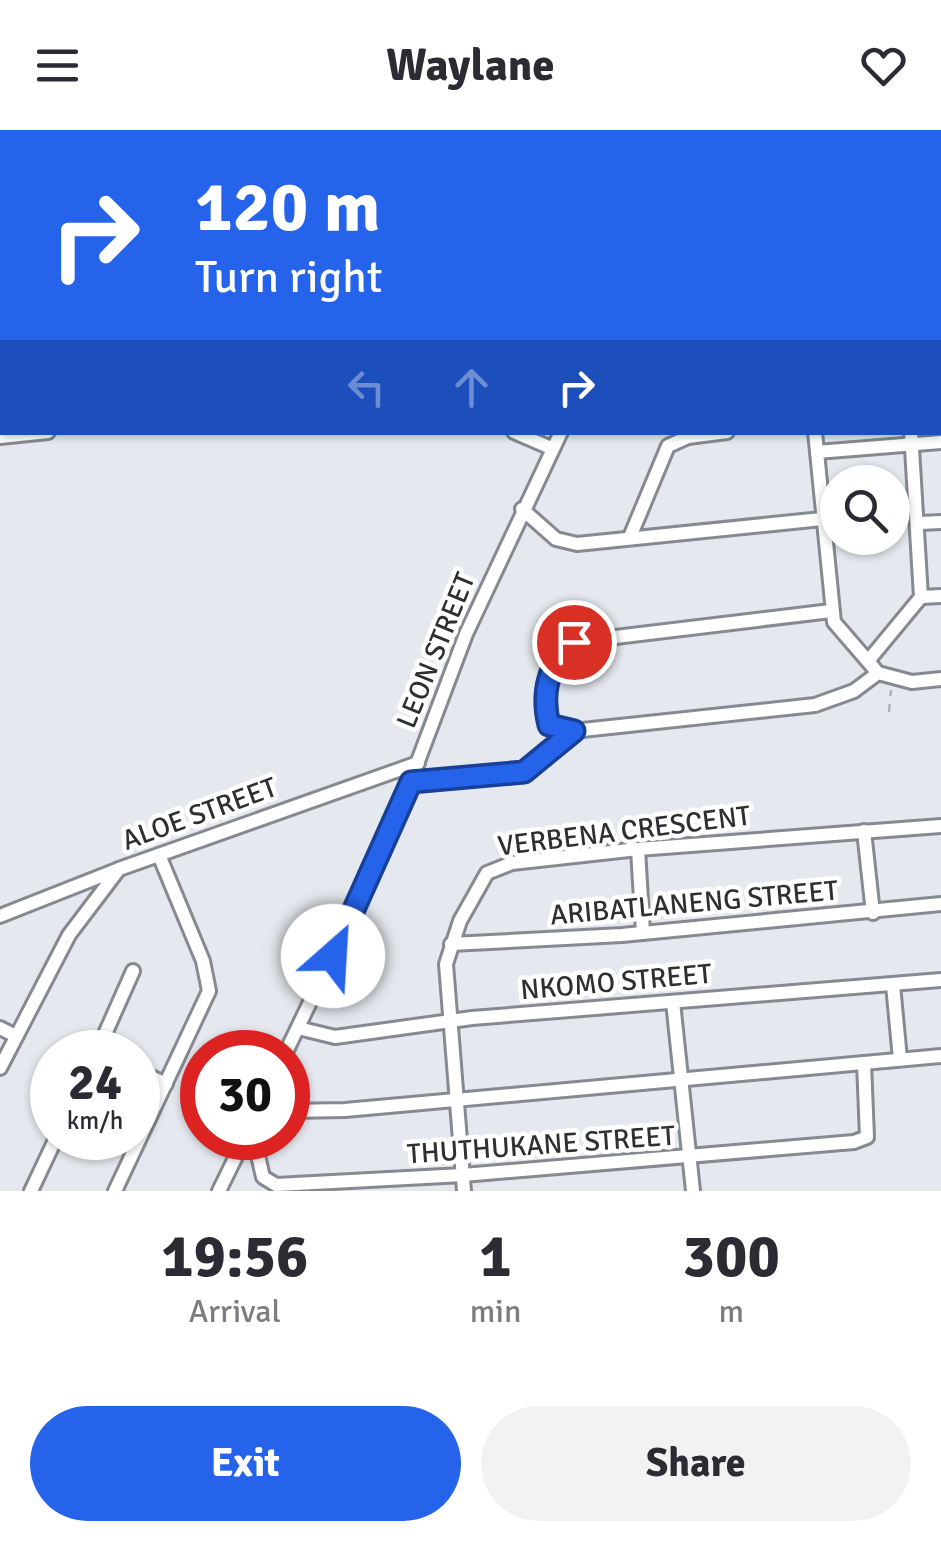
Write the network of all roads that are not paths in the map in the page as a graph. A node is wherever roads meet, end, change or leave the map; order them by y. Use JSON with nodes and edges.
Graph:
{"nodes":[{"id":1,"x":521,"y":435,"type":"edge"},
{"id":2,"x":559,"y":435,"type":"edge"},
{"id":3,"x":708,"y":435,"type":"edge"},
{"id":4,"x":815,"y":435,"type":"edge"},
{"id":5,"x":911,"y":438,"type":"edge"},
{"id":6,"x":941,"y":442,"type":"edge"},
{"id":7,"x":551,"y":448,"type":"junction"},
{"id":8,"x":817,"y":452,"type":"junction"},
{"id":9,"x":820,"y":492,"type":"edge"},
{"id":10,"x":522,"y":509,"type":"junction"},
{"id":11,"x":820,"y":518,"type":"edge"},
{"id":12,"x":941,"y":522,"type":"edge"},
{"id":13,"x":920,"y":523,"type":"junction"},
{"id":14,"x":630,"y":537,"type":"junction"},
{"id":15,"x":826,"y":555,"type":"edge"},
{"id":16,"x":941,"y":596,"type":"edge"},
{"id":17,"x":921,"y":597,"type":"junction"},
{"id":18,"x":831,"y":611,"type":"junction"},
{"id":19,"x":868,"y":662,"type":"junction"},
{"id":20,"x":878,"y":673,"type":"junction"},
{"id":21,"x":941,"y":679,"type":"edge"},
{"id":22,"x":574,"y":731,"type":"junction"},
{"id":23,"x":418,"y":763,"type":"junction"},
{"id":24,"x":411,"y":782,"type":"junction"},
{"id":25,"x":941,"y":826,"type":"edge"},
{"id":26,"x":864,"y":831,"type":"junction"},
{"id":27,"x":638,"y":849,"type":"junction"},
{"id":28,"x":159,"y":854,"type":"junction"},
{"id":29,"x":119,"y":869,"type":"junction"},
{"id":30,"x":941,"y":904,"type":"edge"},
{"id":31,"x":873,"y":912,"type":"junction"},
{"id":32,"x":0,"y":916,"type":"edge"},
{"id":33,"x":644,"y":933,"type":"junction"},
{"id":34,"x":451,"y":944,"type":"junction"},
{"id":35,"x":134,"y":971,"type":"dead end"},
{"id":36,"x":941,"y":980,"type":"edge"},
{"id":37,"x":894,"y":984,"type":"junction"},
{"id":38,"x":674,"y":1002,"type":"junction"},
{"id":39,"x":448,"y":1023,"type":"junction"},
{"id":40,"x":0,"y":1028,"type":"edge"},
{"id":41,"x":298,"y":1028,"type":"joint"},
{"id":42,"x":108,"y":1030,"type":"edge"},
{"id":43,"x":16,"y":1036,"type":"junction"},
{"id":44,"x":941,"y":1056,"type":"edge"},
{"id":45,"x":900,"y":1059,"type":"junction"},
{"id":46,"x":864,"y":1062,"type":"junction"},
{"id":47,"x":0,"y":1068,"type":"edge"},
{"id":48,"x":683,"y":1079,"type":"junction"},
{"id":49,"x":160,"y":1081,"type":"edge"},
{"id":50,"x":166,"y":1084,"type":"junction"},
{"id":51,"x":457,"y":1097,"type":"junction"},
{"id":52,"x":310,"y":1111,"type":"edge"},
{"id":53,"x":690,"y":1158,"type":"junction"},
{"id":54,"x":46,"y":1160,"type":"edge"},
{"id":55,"x":234,"y":1160,"type":"edge"},
{"id":56,"x":259,"y":1160,"type":"edge"},
{"id":57,"x":463,"y":1175,"type":"junction"},
{"id":58,"x":31,"y":1191,"type":"edge"},
{"id":59,"x":115,"y":1191,"type":"edge"},
{"id":60,"x":219,"y":1191,"type":"edge"},
{"id":61,"x":464,"y":1191,"type":"edge"},
{"id":62,"x":693,"y":1191,"type":"edge"}],
"edges":[{"from":1,"to":7,"type":"street"},
{"from":2,"to":7,"type":"street","name":"LEON STREET"},
{"from":3,"to":14,"type":"street"},
{"from":4,"to":8,"type":"street"},
{"from":5,"to":6,"type":"street"},
{"from":5,"to":8,"type":"street"},
{"from":5,"to":13,"type":"street"},
{"from":7,"to":10,"type":"street","name":"LEON STREET"},
{"from":8,"to":9,"type":"street"},
{"from":10,"to":14,"type":"street"},
{"from":10,"to":23,"type":"street","name":"LEON STREET"},
{"from":11,"to":14,"type":"street"},
{"from":12,"to":13,"type":"street"},
{"from":13,"to":17,"type":"street"},
{"from":15,"to":18,"type":"street"},
{"from":16,"to":17,"type":"street"},
{"from":17,"to":19,"type":"street"},
{"from":18,"to":19,"type":"street"},
{"from":18,"to":22,"type":"street"},
{"from":19,"to":20,"type":"street"},
{"from":20,"to":21,"type":"street"},
{"from":20,"to":22,"type":"street"},
{"from":22,"to":24,"type":"street"},
{"from":23,"to":24,"type":"street","name":"LEON STREET"},
{"from":23,"to":28,"type":"street","name":"ALOE STREET"},
{"from":24,"to":41,"type":"street","name":"LEON STREET"},
{"from":25,"to":26,"type":"street","name":"VERBENA CRESCENT"},
{"from":26,"to":27,"type":"street","name":"VERBENA CRESCENT"},
{"from":26,"to":31,"type":"street"},
{"from":27,"to":33,"type":"street"},
{"from":27,"to":34,"type":"street","name":"VERBENA CRESCENT"},
{"from":28,"to":29,"type":"street","name":"ALOE STREET"},
{"from":28,"to":50,"type":"street"},
{"from":29,"to":32,"type":"street","name":"ALOE STREET"},
{"from":29,"to":43,"type":"street"},
{"from":30,"to":31,"type":"street","name":"ARIBATLANENG STREET"},
{"from":31,"to":33,"type":"street","name":"ARIBATLANENG STREET"},
{"from":33,"to":34,"type":"street","name":"ARIBATLANENG STREET"},
{"from":34,"to":39,"type":"street","name":"VERBENA CRESCENT"},
{"from":35,"to":42,"type":"street"},
{"from":36,"to":37,"type":"street","name":"NKOMO STREET"},
{"from":37,"to":38,"type":"street","name":"NKOMO STREET"},
{"from":37,"to":45,"type":"street"},
{"from":38,"to":39,"type":"street","name":"NKOMO STREET"},
{"from":38,"to":48,"type":"street"},
{"from":39,"to":41,"type":"street","name":"NKOMO STREET"},
{"from":39,"to":51,"type":"street","name":"VERBENA CRESCENT"},
{"from":40,"to":43,"type":"street"},
{"from":43,"to":47,"type":"street"},
{"from":44,"to":45,"type":"street"},
{"from":45,"to":46,"type":"street"},
{"from":46,"to":48,"type":"street"},
{"from":46,"to":53,"type":"street","name":"THUTHUKANE STREET"},
{"from":48,"to":51,"type":"street"},
{"from":48,"to":53,"type":"street"},
{"from":49,"to":50,"type":"street"},
{"from":50,"to":59,"type":"street"},
{"from":51,"to":52,"type":"street"},
{"from":51,"to":57,"type":"street","name":"VERBENA CRESCENT"},
{"from":53,"to":57,"type":"street","name":"THUTHUKANE STREET"},
{"from":53,"to":62,"type":"street"},
{"from":54,"to":58,"type":"street"},
{"from":55,"to":60,"type":"street"},
{"from":56,"to":57,"type":"street","name":"THUTHUKANE STREET"},
{"from":57,"to":61,"type":"street","name":"VERBENA CRESCENT"}]}
